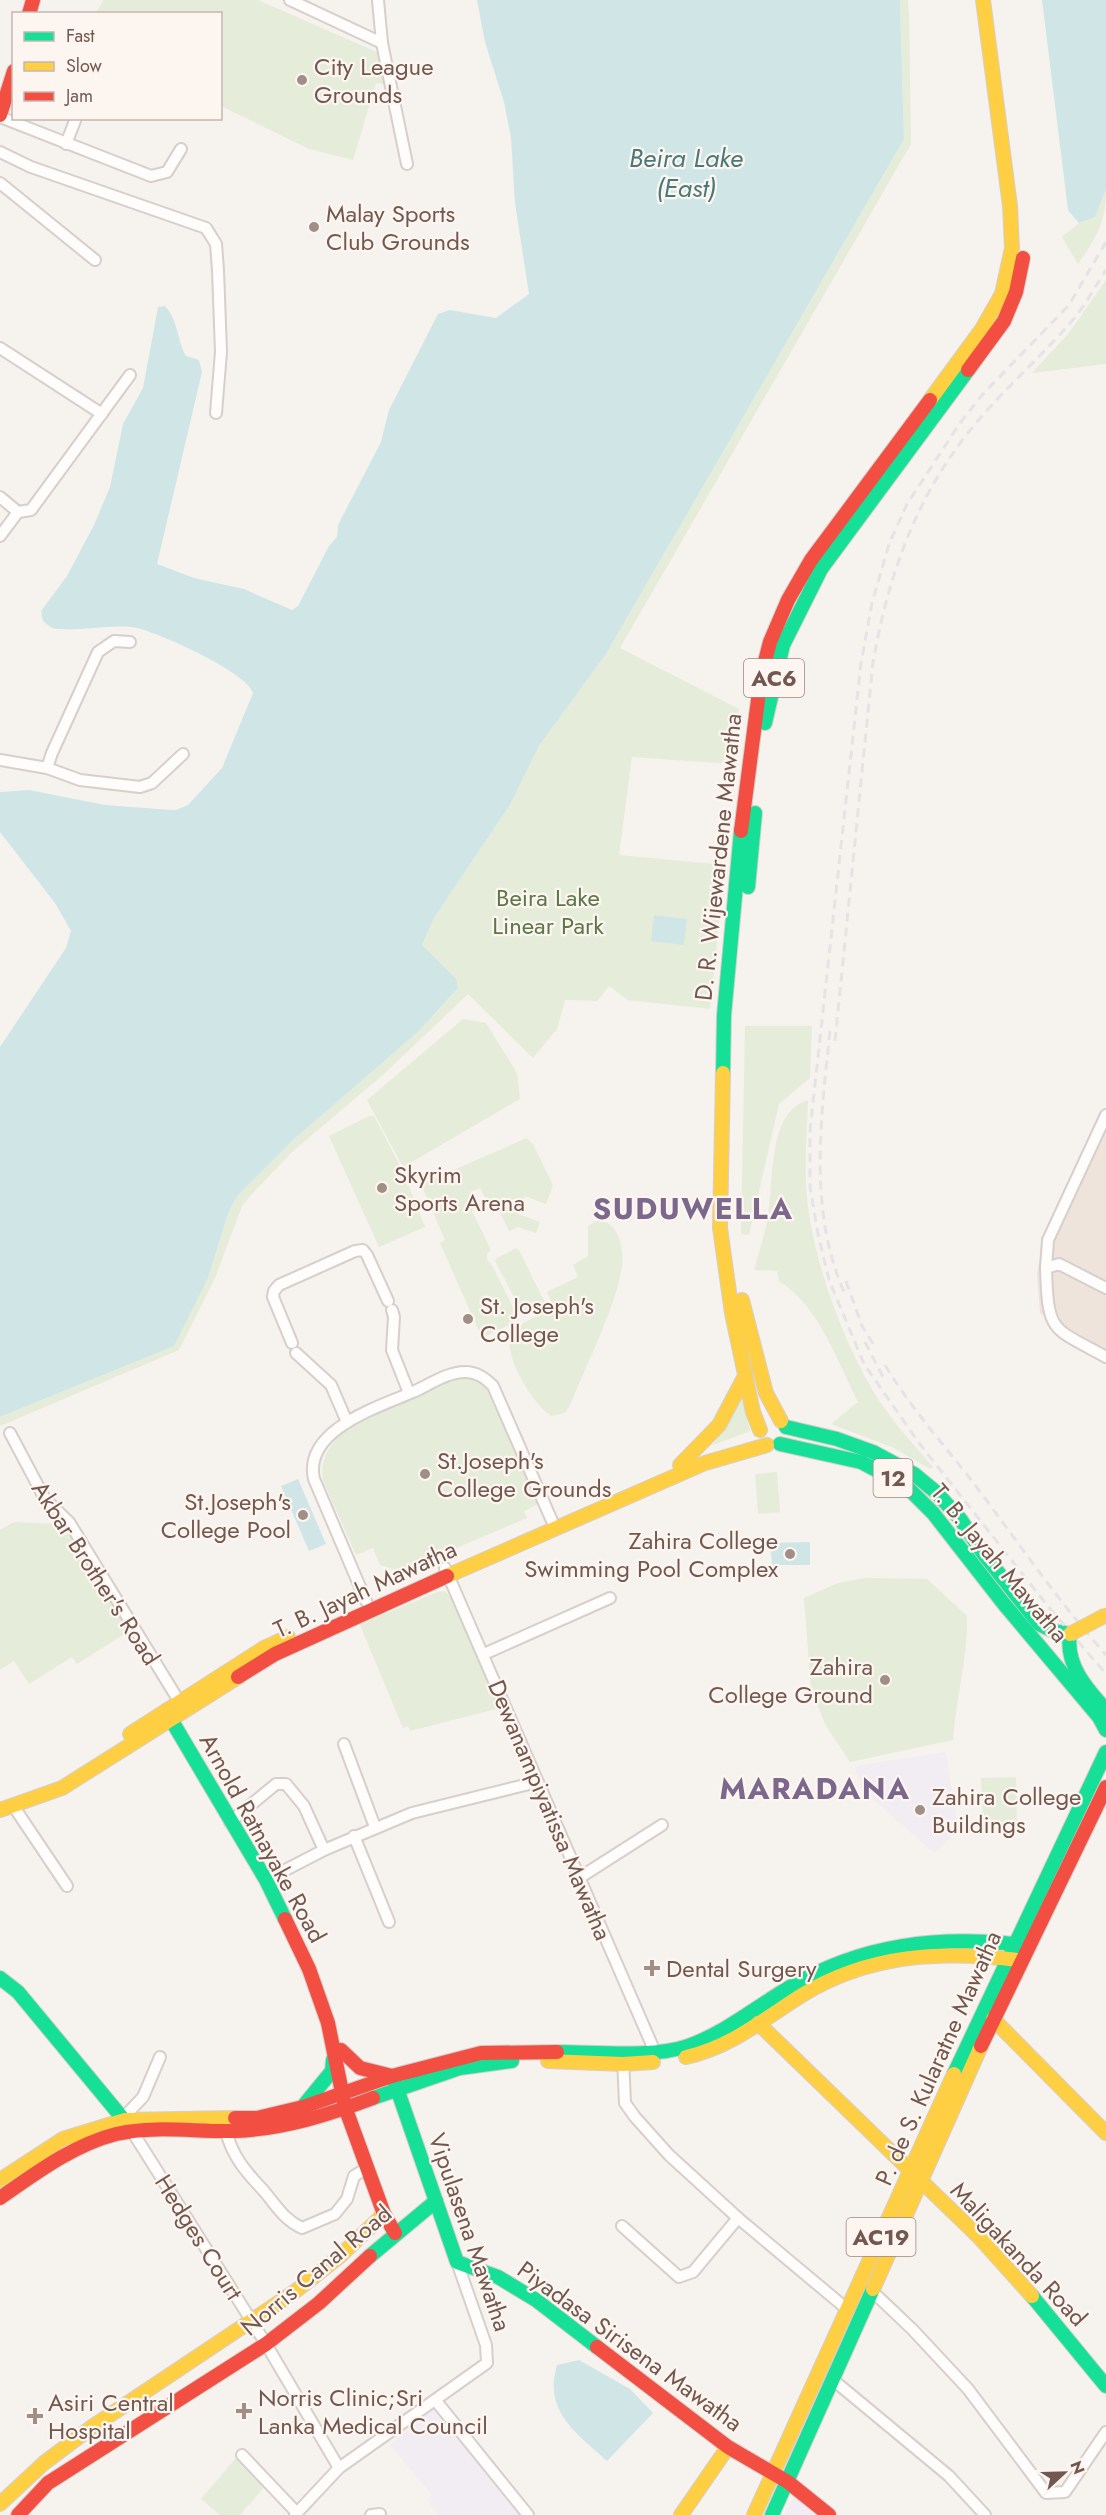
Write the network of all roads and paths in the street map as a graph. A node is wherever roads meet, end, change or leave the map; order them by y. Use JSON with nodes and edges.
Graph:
{"nodes":[{"id":1,"x":290,"y":0,"type":"edge"},
{"id":2,"x":378,"y":0,"type":"edge"},
{"id":3,"x":983,"y":0,"type":"edge"},
{"id":4,"x":996,"y":0,"type":"edge"},
{"id":5,"x":382,"y":43,"type":"junction"},
{"id":6,"x":12,"y":77,"type":"edge"},
{"id":7,"x":0,"y":116,"type":"edge"},
{"id":8,"x":75,"y":120,"type":"edge"},
{"id":9,"x":66,"y":144,"type":"junction"},
{"id":10,"x":181,"y":149,"type":"dead end"},
{"id":11,"x":0,"y":152,"type":"edge"},
{"id":12,"x":406,"y":164,"type":"dead end"},
{"id":13,"x":0,"y":183,"type":"edge"},
{"id":14,"x":95,"y":260,"type":"dead end"},
{"id":15,"x":0,"y":348,"type":"edge"},
{"id":16,"x":130,"y":375,"type":"dead end"},
{"id":17,"x":216,"y":413,"type":"dead end"},
{"id":18,"x":102,"y":414,"type":"junction"},
{"id":19,"x":0,"y":497,"type":"edge"},
{"id":20,"x":18,"y":512,"type":"junction"},
{"id":21,"x":0,"y":536,"type":"edge"},
{"id":22,"x":130,"y":642,"type":"dead end"},
{"id":23,"x":183,"y":754,"type":"dead end"},
{"id":24,"x":0,"y":760,"type":"edge"},
{"id":25,"x":47,"y":768,"type":"junction"},
{"id":26,"x":730,"y":1015,"type":"junction"},
{"id":27,"x":1106,"y":1115,"type":"edge"},
{"id":28,"x":725,"y":1179,"type":"junction"},
{"id":29,"x":1046,"y":1268,"type":"junction"},
{"id":30,"x":1106,"y":1288,"type":"edge"},
{"id":31,"x":1106,"y":1357,"type":"edge"},
{"id":32,"x":745,"y":1376,"type":"junction"},
{"id":33,"x":409,"y":1393,"type":"junction"},
{"id":34,"x":347,"y":1422,"type":"junction"},
{"id":35,"x":784,"y":1424,"type":"junction"},
{"id":36,"x":10,"y":1433,"type":"dead end"},
{"id":37,"x":767,"y":1438,"type":"junction"},
{"id":38,"x":680,"y":1465,"type":"junction"},
{"id":39,"x":937,"y":1493,"type":"junction"},
{"id":40,"x":925,"y":1506,"type":"junction"},
{"id":41,"x":552,"y":1521,"type":"junction"},
{"id":42,"x":447,"y":1571,"type":"junction"},
{"id":43,"x":610,"y":1598,"type":"dead end"},
{"id":44,"x":366,"y":1601,"type":"junction"},
{"id":45,"x":1106,"y":1615,"type":"edge"},
{"id":46,"x":1070,"y":1634,"type":"junction"},
{"id":47,"x":484,"y":1654,"type":"junction"},
{"id":48,"x":183,"y":1707,"type":"junction"},
{"id":49,"x":1103,"y":1712,"type":"edge"},
{"id":50,"x":168,"y":1716,"type":"junction"},
{"id":51,"x":1106,"y":1730,"type":"edge"},
{"id":52,"x":344,"y":1744,"type":"dead end"},
{"id":53,"x":1106,"y":1752,"type":"edge"},
{"id":54,"x":537,"y":1782,"type":"junction"},
{"id":55,"x":1106,"y":1787,"type":"edge"},
{"id":56,"x":0,"y":1801,"type":"edge"},
{"id":57,"x":14,"y":1807,"type":"junction"},
{"id":58,"x":0,"y":1810,"type":"edge"},
{"id":59,"x":230,"y":1822,"type":"junction"},
{"id":60,"x":662,"y":1825,"type":"dead end"},
{"id":61,"x":375,"y":1827,"type":"junction"},
{"id":62,"x":354,"y":1836,"type":"junction"},
{"id":63,"x":324,"y":1850,"type":"junction"},
{"id":64,"x":579,"y":1878,"type":"junction"},
{"id":65,"x":266,"y":1880,"type":"junction"},
{"id":66,"x":67,"y":1886,"type":"dead end"},
{"id":67,"x":389,"y":1922,"type":"dead end"},
{"id":68,"x":1014,"y":1943,"type":"junction"},
{"id":69,"x":1030,"y":1946,"type":"junction"},
{"id":70,"x":1007,"y":1958,"type":"junction"},
{"id":71,"x":1022,"y":1960,"type":"junction"},
{"id":72,"x":0,"y":1977,"type":"edge"},
{"id":73,"x":993,"y":2019,"type":"junction"},
{"id":74,"x":758,"y":2023,"type":"junction"},
{"id":75,"x":337,"y":2050,"type":"junction"},
{"id":76,"x":656,"y":2052,"type":"junction"},
{"id":77,"x":160,"y":2056,"type":"dead end"},
{"id":78,"x":623,"y":2059,"type":"junction"},
{"id":79,"x":394,"y":2083,"type":"junction"},
{"id":80,"x":349,"y":2098,"type":"junction"},
{"id":81,"x":303,"y":2107,"type":"junction"},
{"id":82,"x":126,"y":2123,"type":"junction"},
{"id":83,"x":226,"y":2132,"type":"junction"},
{"id":84,"x":1106,"y":2133,"type":"edge"},
{"id":85,"x":367,"y":2168,"type":"junction"},
{"id":86,"x":909,"y":2172,"type":"junction"},
{"id":87,"x":0,"y":2180,"type":"edge"},
{"id":88,"x":920,"y":2182,"type":"junction"},
{"id":89,"x":0,"y":2198,"type":"edge"},
{"id":90,"x":436,"y":2201,"type":"junction"},
{"id":91,"x":384,"y":2214,"type":"junction"},
{"id":92,"x":738,"y":2218,"type":"junction"},
{"id":93,"x":622,"y":2226,"type":"dead end"},
{"id":94,"x":395,"y":2233,"type":"junction"},
{"id":95,"x":457,"y":2262,"type":"junction"},
{"id":96,"x":872,"y":2291,"type":"junction"},
{"id":97,"x":848,"y":2310,"type":"junction"},
{"id":98,"x":253,"y":2324,"type":"junction"},
{"id":99,"x":266,"y":2344,"type":"junction"},
{"id":100,"x":832,"y":2379,"type":"junction"},
{"id":101,"x":1106,"y":2386,"type":"edge"},
{"id":102,"x":436,"y":2402,"type":"junction"},
{"id":103,"x":1106,"y":2432,"type":"edge"},
{"id":104,"x":728,"y":2447,"type":"junction"},
{"id":105,"x":242,"y":2455,"type":"dead end"},
{"id":106,"x":339,"y":2468,"type":"junction"},
{"id":107,"x":773,"y":2474,"type":"junction"},
{"id":108,"x":788,"y":2482,"type":"junction"},
{"id":109,"x":0,"y":2504,"type":"edge"},
{"id":110,"x":296,"y":2514,"type":"edge"},
{"id":111,"x":18,"y":2515,"type":"edge"},
{"id":112,"x":528,"y":2515,"type":"edge"},
{"id":113,"x":681,"y":2515,"type":"edge"},
{"id":114,"x":754,"y":2515,"type":"edge"},
{"id":115,"x":772,"y":2515,"type":"edge"},
{"id":116,"x":829,"y":2515,"type":"edge"},
{"id":117,"x":985,"y":2515,"type":"edge"}],
"edges":[{"from":1,"to":5,"type":"street"},
{"from":2,"to":5,"type":"street"},
{"from":3,"to":26,"type":"main road","name":"D. R. Wijewardene Mawatha","number":"AC6"},
{"from":4,"to":26,"type":"main road","name":"D. R. Wijewardene Mawatha","number":"AC6"},
{"from":5,"to":12,"type":"street"},
{"from":6,"to":7,"type":"main road"},
{"from":7,"to":9,"type":"street"},
{"from":8,"to":9,"type":"street"},
{"from":9,"to":10,"type":"street"},
{"from":11,"to":17,"type":"street"},
{"from":13,"to":14,"type":"street"},
{"from":15,"to":18,"type":"street"},
{"from":16,"to":18,"type":"street"},
{"from":18,"to":20,"type":"street"},
{"from":19,"to":20,"type":"street"},
{"from":20,"to":21,"type":"street"},
{"from":22,"to":25,"type":"street"},
{"from":23,"to":25,"type":"street"},
{"from":24,"to":25,"type":"street"},
{"from":26,"to":28,"type":"main road","name":"D. R. Wijewardene Mawatha","number":"AC6"},
{"from":27,"to":29,"type":"street"},
{"from":28,"to":32,"type":"main road","name":"D. R. Wijewardene Mawatha","number":"AC6"},
{"from":28,"to":35,"type":"main road","name":"D. R. Wijewardene Mawatha","number":"AC6"},
{"from":29,"to":30,"type":"street"},
{"from":29,"to":31,"type":"street"},
{"from":32,"to":37,"type":"main road","name":"D. R. Wijewardene Mawatha","number":"AC6"},
{"from":32,"to":38,"type":"main road"},
{"from":33,"to":34,"type":"street"},
{"from":33,"to":34,"type":"street"},
{"from":33,"to":41,"type":"street"},
{"from":34,"to":44,"type":"street"},
{"from":35,"to":37,"type":"main road"},
{"from":35,"to":37,"type":"main road"},
{"from":35,"to":39,"type":"main road","name":"T. B. Jayah Mawatha"},
{"from":36,"to":48,"type":"street","name":"Akbar Brother's Road"},
{"from":37,"to":38,"type":"main road","name":"T. B. Jayah Mawatha"},
{"from":37,"to":40,"type":"main road","name":"T. B. Jayah Mawatha","number":"12"},
{"from":37,"to":42,"type":"main road","name":"T. B. Jayah Mawatha"},
{"from":38,"to":41,"type":"main road","name":"T. B. Jayah Mawatha"},
{"from":39,"to":40,"type":"main road"},
{"from":39,"to":46,"type":"main road","name":"T. B. Jayah Mawatha"},
{"from":40,"to":49,"type":"main road","name":"T. B. Jayah Mawatha","number":"12"},
{"from":41,"to":42,"type":"main road","name":"T. B. Jayah Mawatha"},
{"from":42,"to":44,"type":"main road","name":"T. B. Jayah Mawatha"},
{"from":42,"to":47,"type":"street","name":"Dewanampiyatissa Mawatha"},
{"from":42,"to":48,"type":"main road","name":"T. B. Jayah Mawatha"},
{"from":43,"to":47,"type":"street"},
{"from":44,"to":48,"type":"main road","name":"T. B. Jayah Mawatha"},
{"from":45,"to":46,"type":"main road","bridge":true},
{"from":46,"to":49,"type":"main road"},
{"from":47,"to":54,"type":"street","name":"Dewanampiyatissa Mawatha"},
{"from":48,"to":50,"type":"main road","name":"T. B. Jayah Mawatha"},
{"from":49,"to":51,"type":"main road"},
{"from":50,"to":56,"type":"main road","name":"T. B. Jayah Mawatha"},
{"from":50,"to":57,"type":"main road","name":"T. B. Jayah Mawatha"},
{"from":50,"to":59,"type":"main road","name":"Arnold Ratnayake Road"},
{"from":52,"to":61,"type":"street"},
{"from":53,"to":68,"type":"main road","name":"P. de S. Kularatne Mawatha","number":"AC19"},
{"from":54,"to":61,"type":"street"},
{"from":54,"to":64,"type":"street","name":"Dewanampiyatissa Mawatha"},
{"from":55,"to":69,"type":"main road","name":"P. de S. Kularatne Mawatha","number":"AC19"},
{"from":57,"to":58,"type":"main road","name":"T. B. Jayah Mawatha"},
{"from":57,"to":66,"type":"street"},
{"from":59,"to":63,"type":"street"},
{"from":59,"to":65,"type":"main road","name":"Arnold Ratnayake Road"},
{"from":60,"to":64,"type":"street"},
{"from":61,"to":62,"type":"street"},
{"from":62,"to":63,"type":"street"},
{"from":62,"to":67,"type":"street"},
{"from":63,"to":65,"type":"street"},
{"from":64,"to":76,"type":"street","name":"Dewanampiyatissa Mawatha"},
{"from":65,"to":75,"type":"main road","name":"Arnold Ratnayake Road"},
{"from":68,"to":69,"type":"main road"},
{"from":68,"to":70,"type":"main road","name":"P. de S. Kularatne Mawatha","number":"AC19"},
{"from":68,"to":76,"type":"main road"},
{"from":69,"to":71,"type":"main road","name":"P. de S. Kularatne Mawatha","number":"AC19"},
{"from":70,"to":71,"type":"main road"},
{"from":70,"to":74,"type":"main road"},
{"from":70,"to":86,"type":"main road","name":"P. de S. Kularatne Mawatha","number":"AC19"},
{"from":71,"to":73,"type":"main road","name":"P. de S. Kularatne Mawatha","number":"AC19"},
{"from":72,"to":82,"type":"main road"},
{"from":73,"to":84,"type":"main road"},
{"from":73,"to":88,"type":"main road","name":"P. de S. Kularatne Mawatha","number":"AC19"},
{"from":74,"to":78,"type":"main road"},
{"from":74,"to":86,"type":"main road","name":"Maligakanda Road"},
{"from":75,"to":79,"type":"main road"},
{"from":75,"to":80,"type":"main road","name":"Arnold Ratnayake Road"},
{"from":75,"to":81,"type":"main road"},
{"from":76,"to":78,"type":"main road"},
{"from":77,"to":82,"type":"street"},
{"from":78,"to":79,"type":"main road"},
{"from":78,"to":92,"type":"street"},
{"from":79,"to":80,"type":"main road"},
{"from":79,"to":90,"type":"main road","name":"Vipulasena Mawatha"},
{"from":80,"to":81,"type":"main road"},
{"from":80,"to":83,"type":"main road"},
{"from":80,"to":85,"type":"main road","name":"Arnold Ratnayake Road"},
{"from":81,"to":82,"type":"main road"},
{"from":82,"to":83,"type":"main road"},
{"from":82,"to":87,"type":"main road"},
{"from":82,"to":89,"type":"main road"},
{"from":82,"to":98,"type":"street","name":"Hedges Court"},
{"from":83,"to":85,"type":"street"},
{"from":85,"to":91,"type":"main road","name":"Arnold Ratnayake Road"},
{"from":86,"to":88,"type":"main road","name":"Maligakanda Road"},
{"from":86,"to":97,"type":"main road","name":"P. de S. Kularatne Mawatha","number":"AC19"},
{"from":88,"to":96,"type":"main road","name":"P. de S. Kularatne Mawatha","number":"AC19"},
{"from":88,"to":101,"type":"main road","name":"Maligakanda Road"},
{"from":90,"to":94,"type":"main road","name":"Norris Canal Road"},
{"from":90,"to":95,"type":"main road","name":"Vipulasena Mawatha"},
{"from":91,"to":94,"type":"main road","name":"Arnold Ratnayake Road"},
{"from":91,"to":98,"type":"main road","name":"Norris Canal Road"},
{"from":92,"to":93,"type":"street"},
{"from":92,"to":97,"type":"street"},
{"from":94,"to":99,"type":"main road","name":"Norris Canal Road"},
{"from":95,"to":102,"type":"street","name":"Vipulasena Mawatha"},
{"from":95,"to":104,"type":"main road","name":"Piyadasa Sirisena Mawatha"},
{"from":96,"to":100,"type":"main road","name":"P. de S. Kularatne Mawatha","number":"AC19"},
{"from":96,"to":103,"type":"street"},
{"from":97,"to":107,"type":"main road","name":"P. de S. Kularatne Mawatha","number":"AC19"},
{"from":98,"to":99,"type":"street","name":"Hedges Court"},
{"from":98,"to":109,"type":"main road","name":"Norris Canal Road"},
{"from":99,"to":106,"type":"street","name":"Hedges Court"},
{"from":99,"to":111,"type":"main road","name":"Norris Canal Road"},
{"from":100,"to":108,"type":"main road","name":"P. de S. Kularatne Mawatha","number":"AC19"},
{"from":100,"to":117,"type":"street"},
{"from":102,"to":106,"type":"street","name":"Vipulasena Mawatha"},
{"from":102,"to":112,"type":"street"},
{"from":104,"to":107,"type":"main road","name":"Piyadasa Sirisena Mawatha"},
{"from":104,"to":113,"type":"main road"},
{"from":105,"to":110,"type":"street"},
{"from":106,"to":110,"type":"street","name":"Vipulasena Mawatha"},
{"from":107,"to":108,"type":"main road","name":"Piyadasa Sirisena Mawatha"},
{"from":107,"to":114,"type":"main road","name":"P. de S. Kularatne Mawatha","number":"AC19"},
{"from":108,"to":115,"type":"main road","name":"P. de S. Kularatne Mawatha","number":"AC19"},
{"from":108,"to":116,"type":"main road","name":"Piyadasa Sirisena Mawatha"}]}
